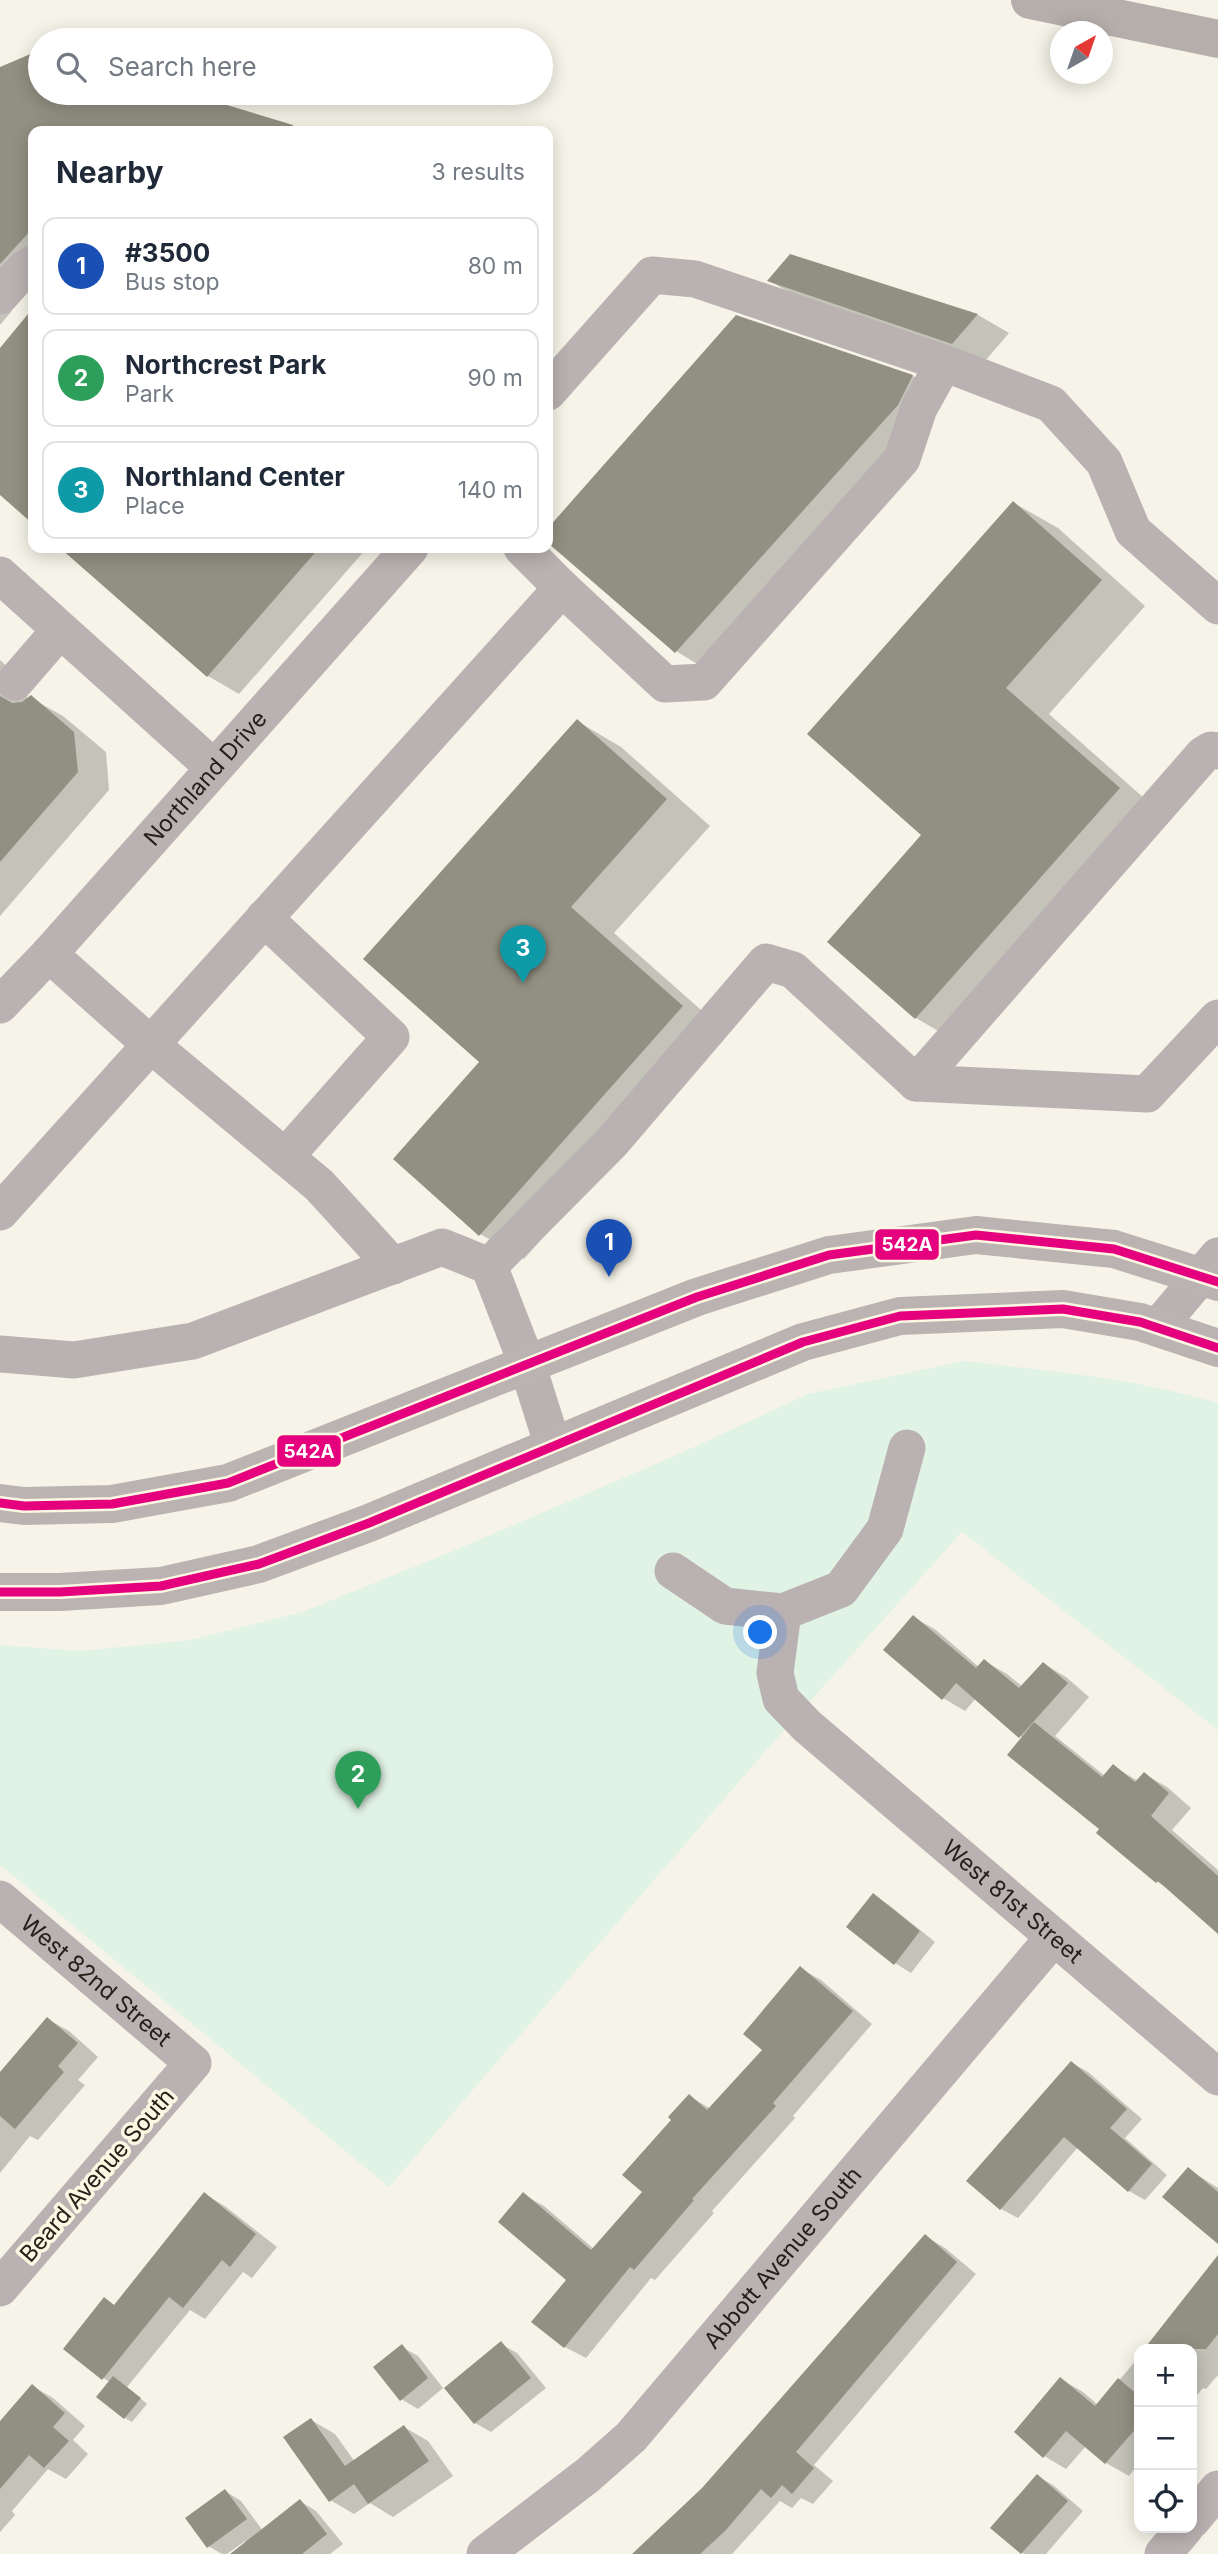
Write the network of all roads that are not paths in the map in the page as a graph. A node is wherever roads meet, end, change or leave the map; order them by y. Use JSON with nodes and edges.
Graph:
{"nodes":[{"id":1,"x":1030,"y":0,"type":"edge"},
{"id":2,"x":1218,"y":39,"type":"edge"},
{"id":3,"x":28,"y":267,"type":"edge"},
{"id":4,"x":0,"y":296,"type":"edge"},
{"id":5,"x":944,"y":363,"type":"junction"},
{"id":6,"x":553,"y":387,"type":"edge"},
{"id":7,"x":406,"y":553,"type":"edge"},
{"id":8,"x":527,"y":553,"type":"edge"},
{"id":9,"x":0,"y":575,"type":"edge"},
{"id":10,"x":562,"y":588,"type":"junction"},
{"id":11,"x":1218,"y":606,"type":"edge"},
{"id":12,"x":60,"y":629,"type":"junction"},
{"id":13,"x":15,"y":682,"type":"dead end"},
{"id":14,"x":1218,"y":751,"type":"edge"},
{"id":15,"x":214,"y":768,"type":"junction"},
{"id":16,"x":264,"y":918,"type":"junction"},
{"id":17,"x":49,"y":954,"type":"junction"},
{"id":18,"x":0,"y":1005,"type":"edge"},
{"id":19,"x":1218,"y":1018,"type":"edge"},
{"id":20,"x":150,"y":1044,"type":"junction"},
{"id":21,"x":916,"y":1083,"type":"junction"},
{"id":22,"x":285,"y":1157,"type":"junction"},
{"id":23,"x":0,"y":1212,"type":"edge"},
{"id":24,"x":393,"y":1266,"type":"junction"},
{"id":25,"x":489,"y":1266,"type":"junction"},
{"id":26,"x":1212,"y":1271,"type":"edge"},
{"id":27,"x":1157,"y":1328,"type":"junction"},
{"id":28,"x":1218,"y":1348,"type":"edge"},
{"id":29,"x":0,"y":1354,"type":"edge"},
{"id":30,"x":527,"y":1364,"type":"junction"},
{"id":31,"x":553,"y":1446,"type":"junction"},
{"id":32,"x":907,"y":1448,"type":"dead end"},
{"id":33,"x":0,"y":1503,"type":"edge"},
{"id":34,"x":673,"y":1571,"type":"dead end"},
{"id":35,"x":0,"y":1592,"type":"edge"},
{"id":36,"x":783,"y":1612,"type":"junction"},
{"id":37,"x":0,"y":1899,"type":"edge"},
{"id":38,"x":1054,"y":1937,"type":"junction"},
{"id":39,"x":193,"y":2063,"type":"joint"},
{"id":40,"x":1218,"y":2077,"type":"edge"},
{"id":41,"x":0,"y":2288,"type":"edge"},
{"id":42,"x":1218,"y":2489,"type":"edge"},
{"id":43,"x":1197,"y":2514,"type":"edge"},
{"id":44,"x":1181,"y":2533,"type":"edge"},
{"id":45,"x":485,"y":2554,"type":"edge"},
{"id":46,"x":1163,"y":2554,"type":"edge"}],
"edges":[{"from":1,"to":2,"type":"highway"},
{"from":3,"to":4,"type":"street"},
{"from":5,"to":6,"type":"street"},
{"from":5,"to":10,"type":"street"},
{"from":5,"to":11,"type":"street"},
{"from":7,"to":15,"type":"street","name":"Northland Drive"},
{"from":8,"to":10,"type":"street"},
{"from":9,"to":12,"type":"street"},
{"from":10,"to":16,"type":"street"},
{"from":12,"to":13,"type":"street"},
{"from":12,"to":15,"type":"street"},
{"from":14,"to":21,"type":"street"},
{"from":15,"to":17,"type":"street","name":"Northland Drive"},
{"from":16,"to":20,"type":"street"},
{"from":16,"to":22,"type":"street"},
{"from":17,"to":18,"type":"street","name":"Northland Drive"},
{"from":17,"to":20,"type":"street"},
{"from":19,"to":21,"type":"street"},
{"from":20,"to":22,"type":"street"},
{"from":20,"to":23,"type":"street"},
{"from":21,"to":25,"type":"street"},
{"from":22,"to":24,"type":"street"},
{"from":24,"to":25,"type":"street"},
{"from":24,"to":29,"type":"street"},
{"from":25,"to":30,"type":"street"},
{"from":26,"to":27,"type":"street"},
{"from":26,"to":30,"type":"main road"},
{"from":27,"to":28,"type":"main road"},
{"from":27,"to":31,"type":"main road"},
{"from":30,"to":31,"type":"street"},
{"from":30,"to":33,"type":"main road"},
{"from":31,"to":35,"type":"main road"},
{"from":32,"to":36,"type":"street"},
{"from":34,"to":36,"type":"street"},
{"from":36,"to":38,"type":"street","name":"West 81st Street"},
{"from":37,"to":39,"type":"street","name":"West 82nd Street"},
{"from":38,"to":40,"type":"street","name":"West 81st Street"},
{"from":38,"to":45,"type":"street","name":"Abbott Avenue South"},
{"from":39,"to":41,"type":"street","name":"Beard Avenue South"},
{"from":42,"to":43,"type":"street"},
{"from":44,"to":46,"type":"street"}]}
